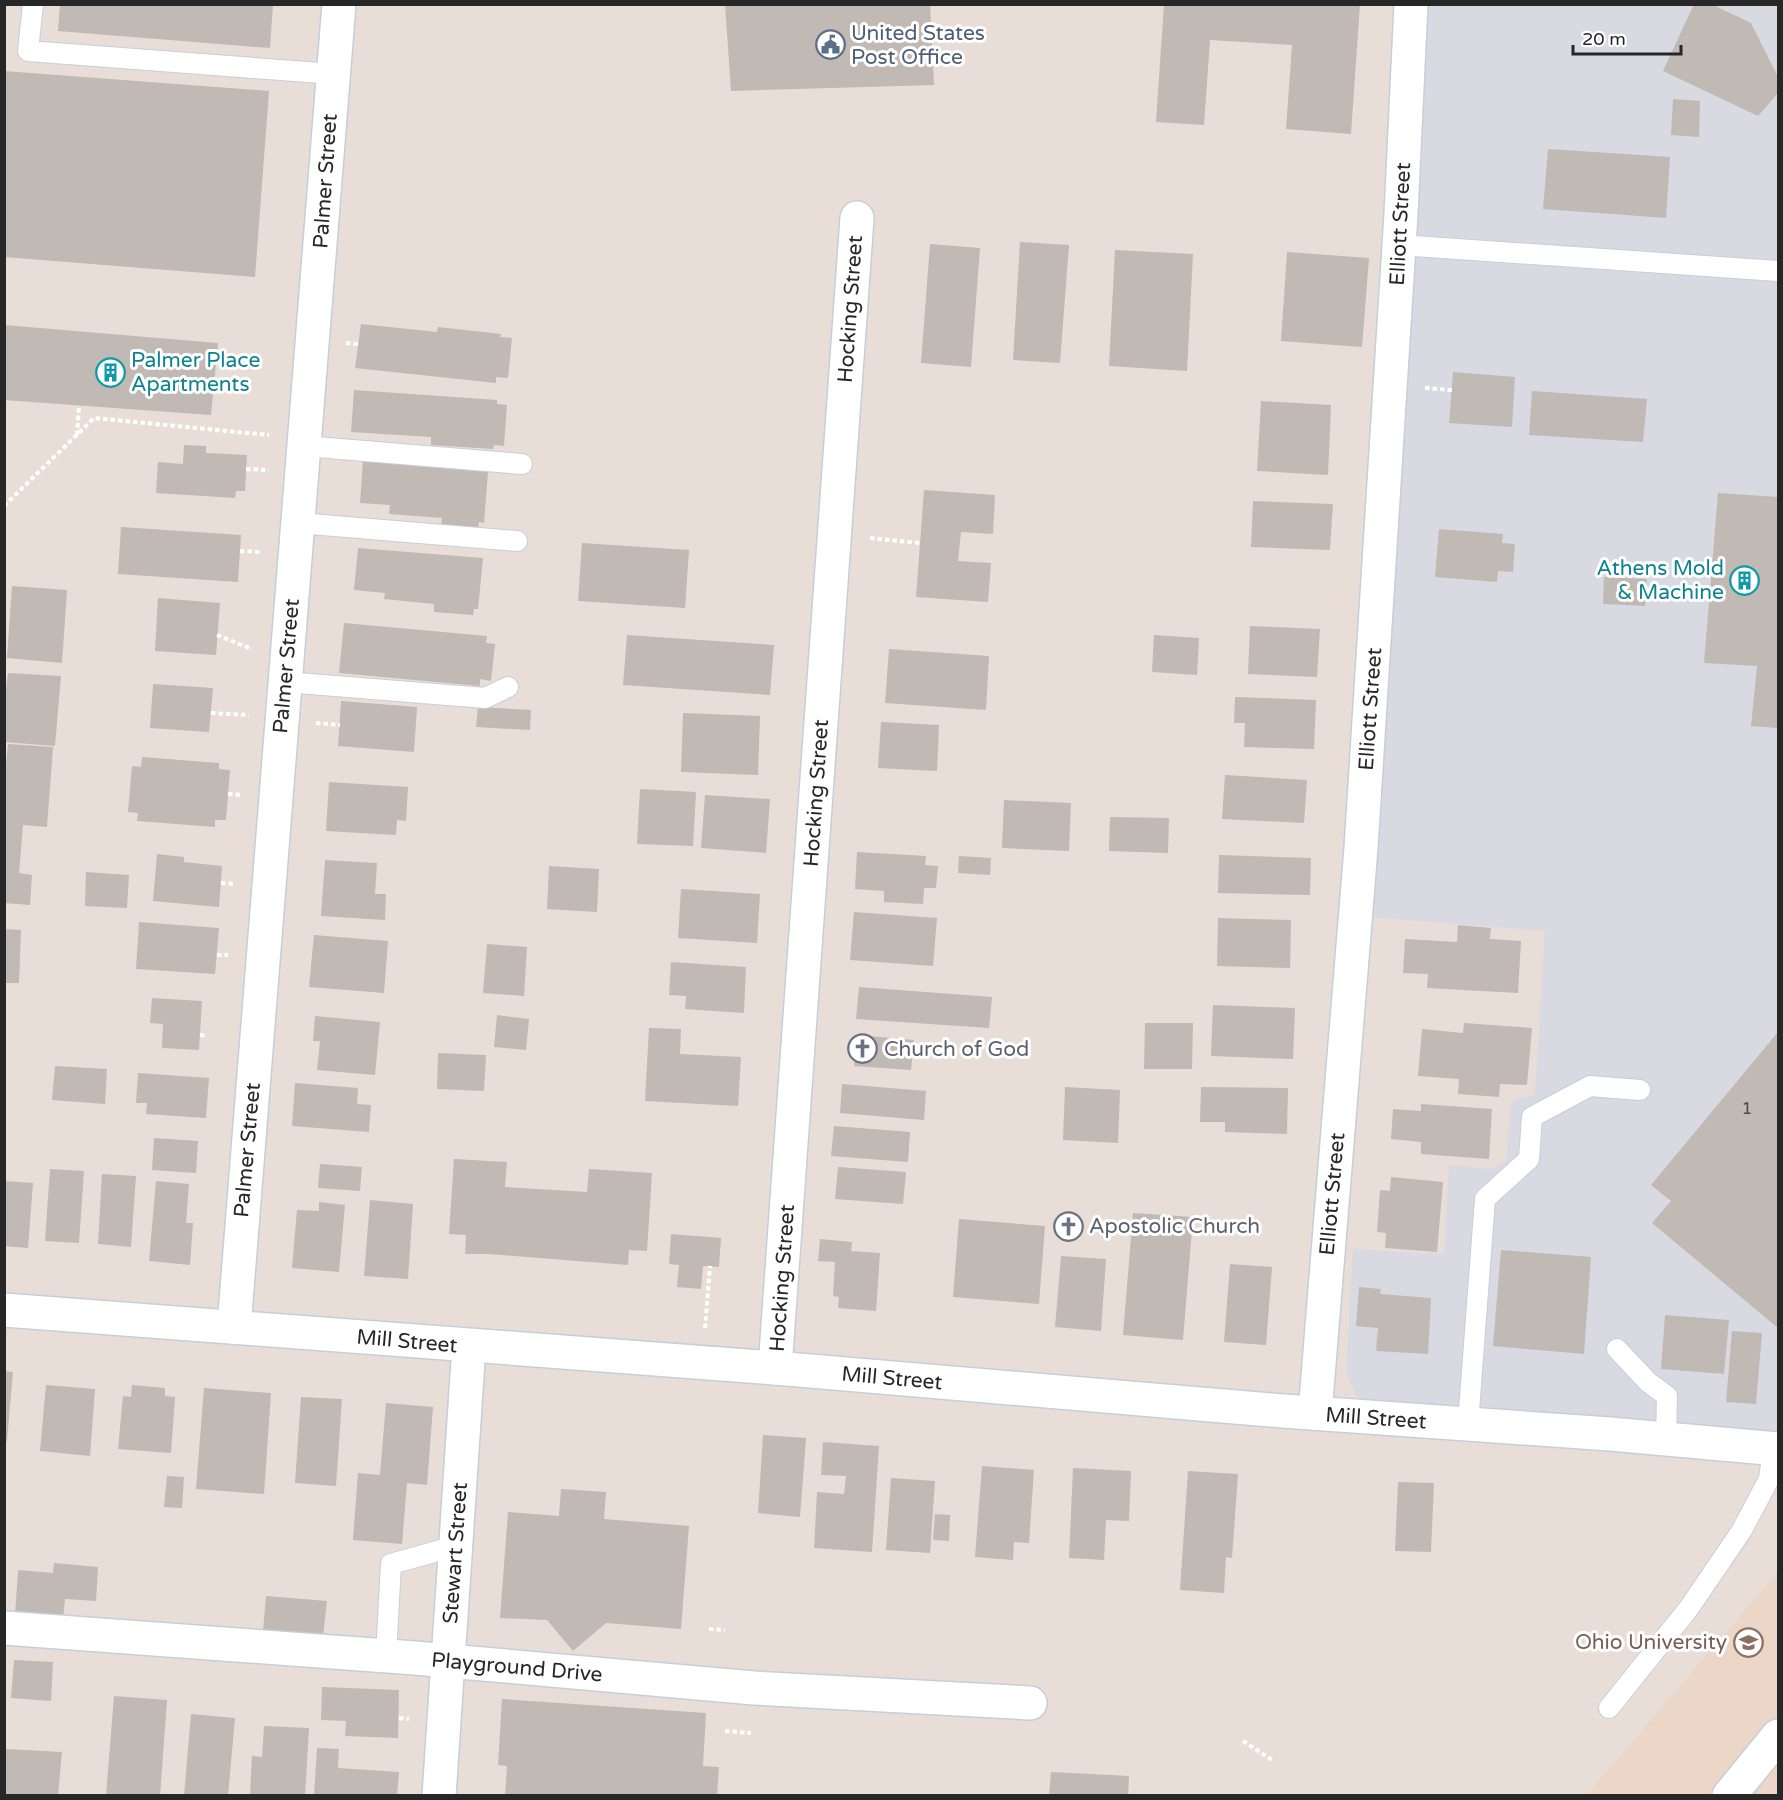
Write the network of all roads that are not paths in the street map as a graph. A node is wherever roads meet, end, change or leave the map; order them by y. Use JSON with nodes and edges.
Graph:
{"nodes":[{"id":1,"x":33,"y":4,"type":"edge"},
{"id":2,"x":339,"y":4,"type":"edge"},
{"id":3,"x":1411,"y":4,"type":"edge"},
{"id":4,"x":334,"y":74,"type":"junction"},
{"id":5,"x":857,"y":218,"type":"dead end"},
{"id":6,"x":1399,"y":245,"type":"junction"},
{"id":7,"x":1779,"y":271,"type":"edge"},
{"id":8,"x":304,"y":446,"type":"junction"},
{"id":9,"x":522,"y":464,"type":"dead end"},
{"id":10,"x":298,"y":523,"type":"junction"},
{"id":11,"x":517,"y":541,"type":"dead end"},
{"id":12,"x":285,"y":682,"type":"junction"},
{"id":13,"x":508,"y":687,"type":"dead end"},
{"id":14,"x":1640,"y":1090,"type":"dead end"},
{"id":15,"x":4,"y":1310,"type":"edge"},
{"id":16,"x":234,"y":1327,"type":"junction"},
{"id":17,"x":470,"y":1346,"type":"junction"},
{"id":18,"x":1617,"y":1349,"type":"dead end"},
{"id":19,"x":775,"y":1368,"type":"junction"},
{"id":20,"x":1315,"y":1413,"type":"junction"},
{"id":21,"x":1468,"y":1424,"type":"junction"},
{"id":22,"x":1666,"y":1440,"type":"junction"},
{"id":23,"x":1776,"y":1449,"type":"edge"},
{"id":24,"x":455,"y":1546,"type":"junction"},
{"id":25,"x":4,"y":1628,"type":"edge"},
{"id":26,"x":387,"y":1656,"type":"junction"},
{"id":27,"x":447,"y":1660,"type":"junction"},
{"id":28,"x":1030,"y":1703,"type":"dead end"},
{"id":29,"x":1609,"y":1708,"type":"dead end"},
{"id":30,"x":1779,"y":1736,"type":"edge"},
{"id":31,"x":439,"y":1796,"type":"edge"},
{"id":32,"x":1729,"y":1796,"type":"edge"}],
"edges":[{"from":1,"to":4,"type":"lane"},
{"from":2,"to":4,"type":"street","name":"Palmer Street"},
{"from":3,"to":6,"type":"street","name":"Elliott Street"},
{"from":4,"to":8,"type":"street","name":"Palmer Street"},
{"from":5,"to":19,"type":"street","name":"Hocking Street"},
{"from":6,"to":7,"type":"lane"},
{"from":6,"to":20,"type":"street","name":"Elliott Street"},
{"from":8,"to":9,"type":"lane"},
{"from":8,"to":10,"type":"street","name":"Palmer Street"},
{"from":10,"to":11,"type":"lane"},
{"from":10,"to":12,"type":"street","name":"Palmer Street"},
{"from":12,"to":13,"type":"lane"},
{"from":12,"to":16,"type":"street","name":"Palmer Street"},
{"from":14,"to":21,"type":"lane"},
{"from":15,"to":16,"type":"street","name":"Mill Street"},
{"from":16,"to":17,"type":"street","name":"Mill Street"},
{"from":17,"to":19,"type":"street","name":"Mill Street"},
{"from":17,"to":24,"type":"street","name":"Stewart Street"},
{"from":18,"to":22,"type":"lane"},
{"from":19,"to":20,"type":"street","name":"Mill Street"},
{"from":20,"to":21,"type":"street","name":"Mill Street"},
{"from":21,"to":22,"type":"street","name":"Mill Street"},
{"from":22,"to":23,"type":"street","name":"Mill Street"},
{"from":23,"to":29,"type":"lane"},
{"from":24,"to":26,"type":"lane"},
{"from":24,"to":27,"type":"street","name":"Stewart Street"},
{"from":25,"to":26,"type":"street","name":"Playground Drive"},
{"from":26,"to":27,"type":"street","name":"Playground Drive"},
{"from":27,"to":28,"type":"street","name":"Playground Drive"},
{"from":27,"to":31,"type":"street","name":"Stewart Street"},
{"from":30,"to":32,"type":"street"}]}
